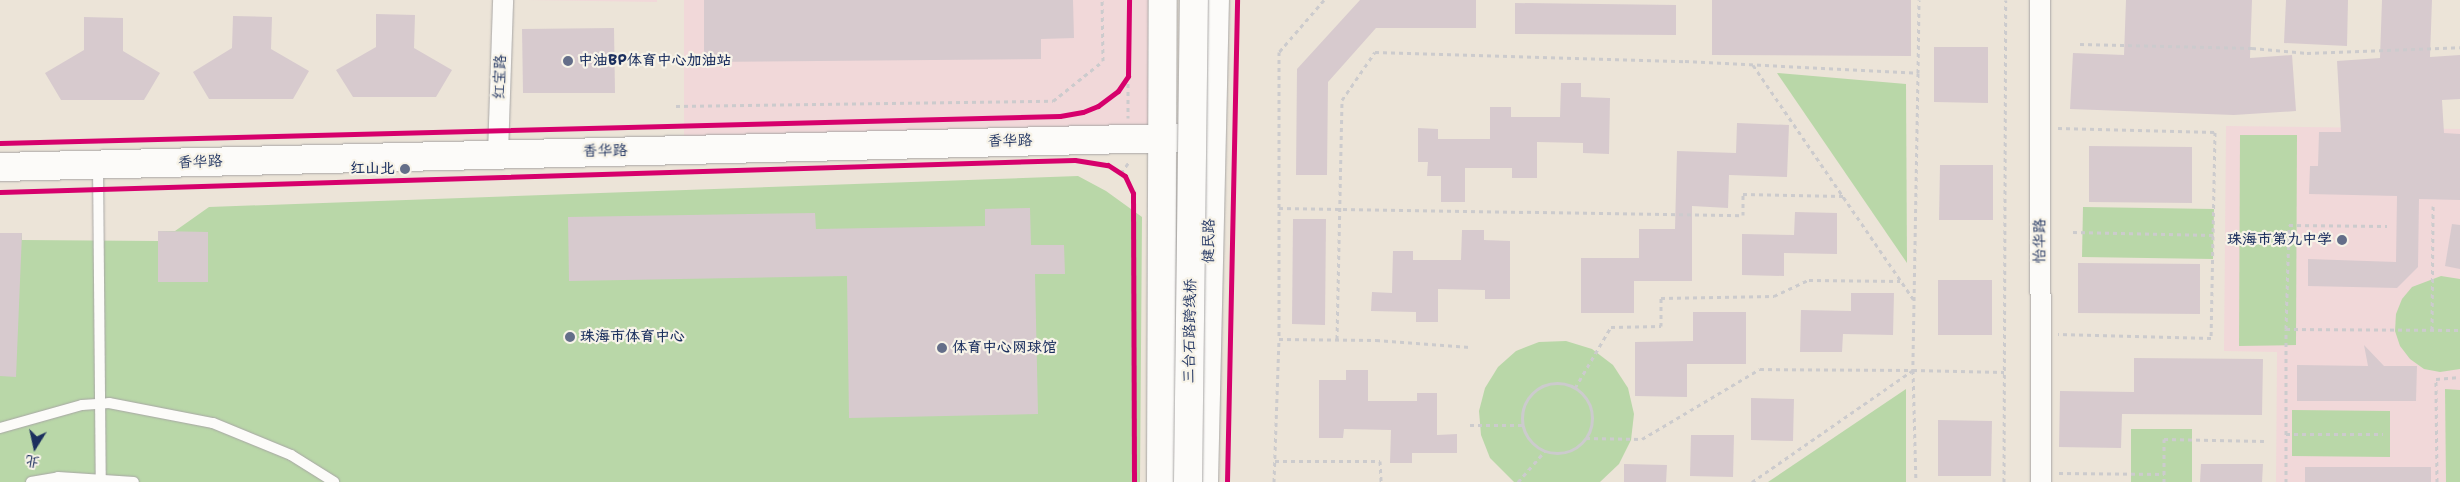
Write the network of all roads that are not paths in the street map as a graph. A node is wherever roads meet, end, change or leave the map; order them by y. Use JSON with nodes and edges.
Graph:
{"nodes":[{"id":1,"x":503,"y":0,"type":"edge"},
{"id":2,"x":1163,"y":0,"type":"edge"},
{"id":3,"x":1178,"y":0,"type":"edge"},
{"id":4,"x":1194,"y":0,"type":"edge"},
{"id":5,"x":1215,"y":0,"type":"edge"},
{"id":6,"x":2040,"y":0,"type":"edge"},
{"id":7,"x":1163,"y":98,"type":"junction"},
{"id":8,"x":1211,"y":137,"type":"junction"},
{"id":9,"x":1163,"y":138,"type":"junction"},
{"id":10,"x":1115,"y":139,"type":"junction"},
{"id":11,"x":498,"y":154,"type":"junction"},
{"id":12,"x":98,"y":164,"type":"junction"},
{"id":13,"x":0,"y":167,"type":"edge"},
{"id":14,"x":1163,"y":179,"type":"junction"},
{"id":15,"x":99,"y":403,"type":"junction"},
{"id":16,"x":0,"y":428,"type":"edge"},
{"id":17,"x":2040,"y":477,"type":"edge"},
{"id":18,"x":101,"y":478,"type":"junction"},
{"id":19,"x":31,"y":482,"type":"edge"},
{"id":20,"x":134,"y":482,"type":"edge"},
{"id":21,"x":334,"y":482,"type":"edge"},
{"id":22,"x":1160,"y":482,"type":"edge"},
{"id":23,"x":1174,"y":482,"type":"edge"},
{"id":24,"x":1188,"y":482,"type":"edge"},
{"id":25,"x":1204,"y":482,"type":"edge"}],
"edges":[{"from":1,"to":11,"type":"street","name":"红宝路"},
{"from":2,"to":7,"type":"main road"},
{"from":3,"to":23,"type":"main road","name":"三台石路跨线桥"},
{"from":4,"to":24,"type":"main road","name":"三台石路跨线桥","bridge":true},
{"from":5,"to":8,"type":"main road","name":"健民路"},
{"from":6,"to":17,"type":"street","name":"怡华路"},
{"from":7,"to":9,"type":"main road"},
{"from":7,"to":10,"type":"main road"},
{"from":8,"to":9,"type":"main road","name":"香华路"},
{"from":8,"to":25,"type":"main road","name":"健民路"},
{"from":9,"to":10,"type":"main road","name":"香华路"},
{"from":9,"to":14,"type":"main road"},
{"from":10,"to":11,"type":"main road","name":"香华路"},
{"from":10,"to":14,"type":"main road"},
{"from":11,"to":12,"type":"main road","name":"香华路"},
{"from":12,"to":13,"type":"main road","name":"香华路"},
{"from":12,"to":15,"type":"lane"},
{"from":14,"to":22,"type":"main road"},
{"from":15,"to":16,"type":"lane"},
{"from":15,"to":18,"type":"lane"},
{"from":15,"to":21,"type":"lane"},
{"from":18,"to":19,"type":"lane"},
{"from":18,"to":20,"type":"lane"}]}
